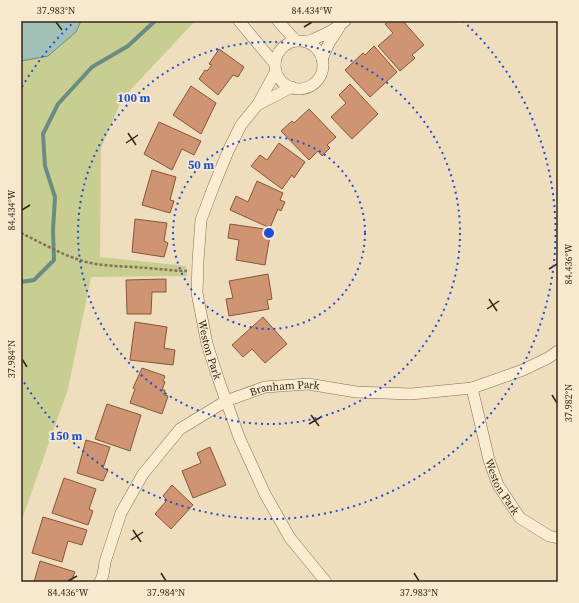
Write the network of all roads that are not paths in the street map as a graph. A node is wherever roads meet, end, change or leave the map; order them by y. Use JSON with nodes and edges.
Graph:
{"nodes":[{"id":1,"x":239,"y":21,"type":"edge"},
{"id":2,"x":278,"y":21,"type":"edge"},
{"id":3,"x":342,"y":23,"type":"edge"},
{"id":4,"x":302,"y":41,"type":"junction"},
{"id":5,"x":322,"y":59,"type":"junction"},
{"id":6,"x":275,"y":67,"type":"junction"},
{"id":7,"x":292,"y":88,"type":"junction"},
{"id":8,"x":258,"y":104,"type":"junction"},
{"id":9,"x":558,"y":351,"type":"edge"},
{"id":10,"x":472,"y":388,"type":"junction"},
{"id":11,"x":226,"y":401,"type":"junction"},
{"id":12,"x":558,"y":538,"type":"edge"},
{"id":13,"x":103,"y":580,"type":"edge"},
{"id":14,"x":326,"y":582,"type":"edge"}],
"edges":[{"from":1,"to":6,"type":"street"},
{"from":2,"to":4,"type":"street"},
{"from":3,"to":4,"type":"street","name":"Weston Park"},
{"from":3,"to":5,"type":"street","name":"Weston Park"},
{"from":4,"to":5,"type":"street"},
{"from":4,"to":6,"type":"street","name":"Weston Park"},
{"from":5,"to":7,"type":"street","name":"Weston Park"},
{"from":6,"to":7,"type":"street"},
{"from":6,"to":8,"type":"street","name":"Weston Park"},
{"from":7,"to":8,"type":"street","name":"Weston Park"},
{"from":8,"to":11,"type":"street","name":"Weston Park"},
{"from":9,"to":10,"type":"street","name":"Branham Park"},
{"from":10,"to":11,"type":"street","name":"Branham Park"},
{"from":10,"to":12,"type":"street","name":"Weston Park"},
{"from":11,"to":13,"type":"street","name":"Branham Park"},
{"from":11,"to":14,"type":"street","name":"Weston Park"}]}
